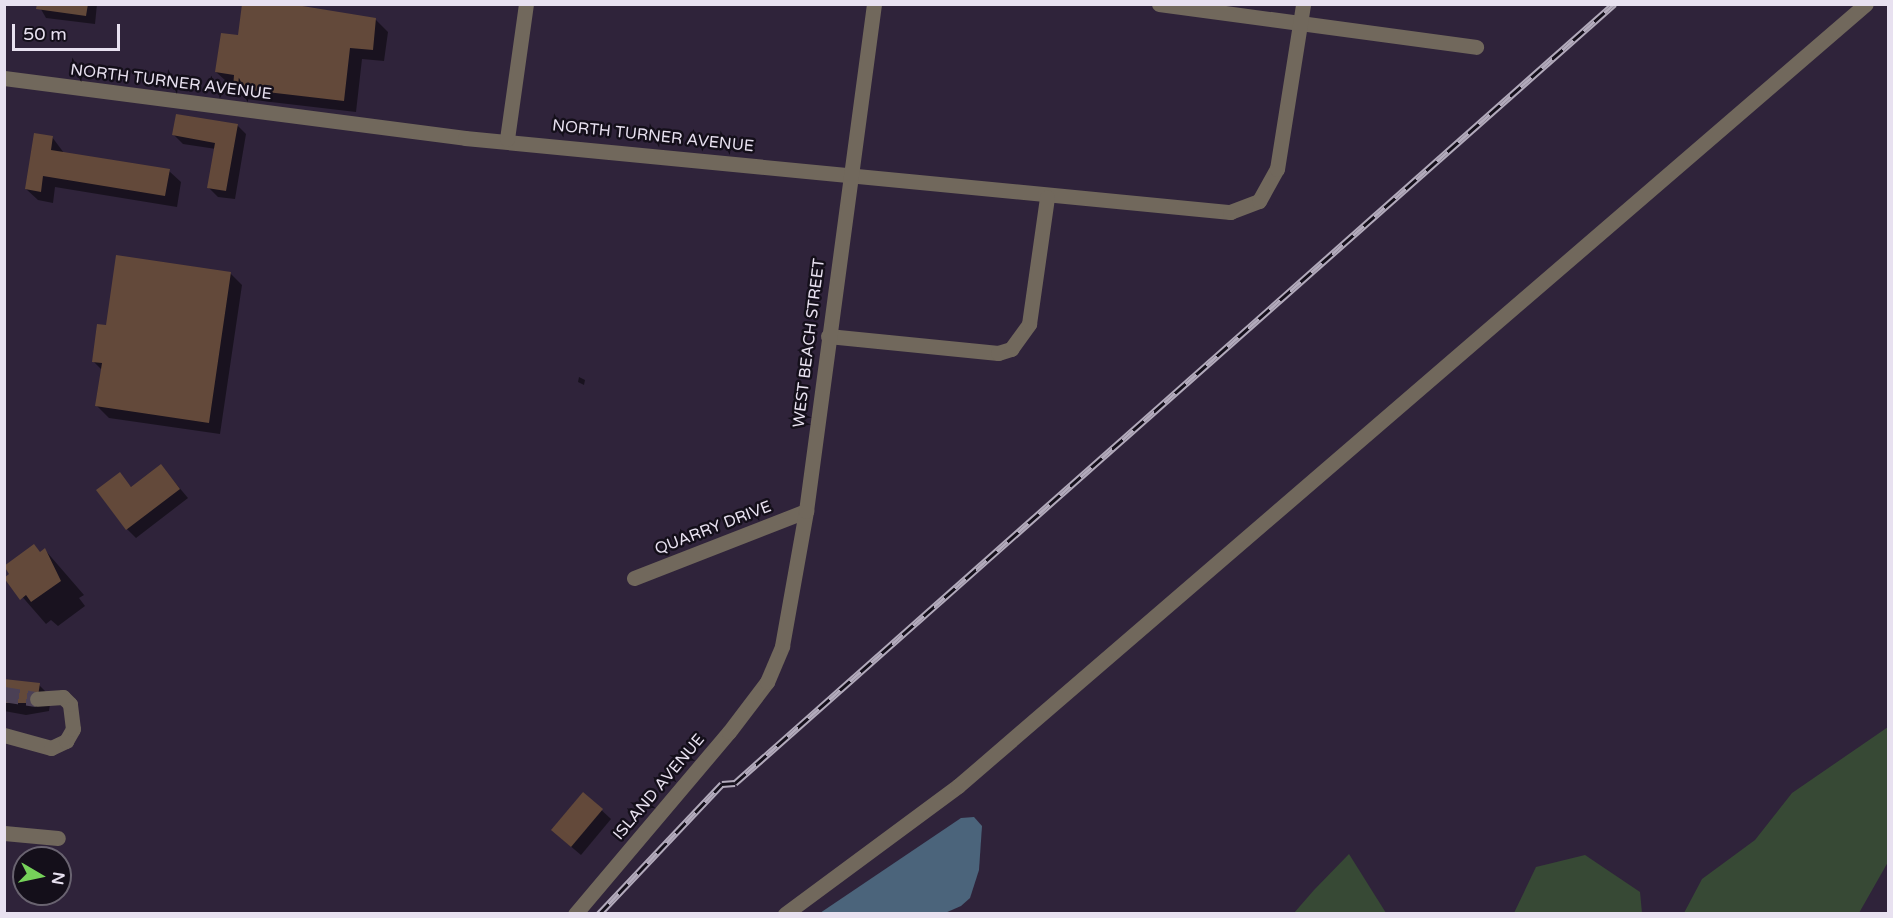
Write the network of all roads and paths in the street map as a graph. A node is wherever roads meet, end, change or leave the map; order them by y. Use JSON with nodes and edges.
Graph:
{"nodes":[{"id":1,"x":526,"y":4,"type":"edge"},
{"id":2,"x":874,"y":4,"type":"edge"},
{"id":3,"x":1158,"y":4,"type":"edge"},
{"id":4,"x":1303,"y":4,"type":"edge"},
{"id":5,"x":1866,"y":4,"type":"edge"},
{"id":6,"x":1301,"y":23,"type":"junction"},
{"id":7,"x":1476,"y":47,"type":"dead end"},
{"id":8,"x":4,"y":78,"type":"edge"},
{"id":9,"x":507,"y":139,"type":"junction"},
{"id":10,"x":850,"y":173,"type":"junction"},
{"id":11,"x":1047,"y":196,"type":"junction"},
{"id":12,"x":828,"y":336,"type":"junction"},
{"id":13,"x":806,"y":511,"type":"junction"},
{"id":14,"x":634,"y":578,"type":"dead end"},
{"id":15,"x":767,"y":682,"type":"joint"},
{"id":16,"x":37,"y":699,"type":"tunnel mouth"},
{"id":17,"x":4,"y":735,"type":"edge"},
{"id":18,"x":4,"y":833,"type":"edge"},
{"id":19,"x":58,"y":838,"type":"dead end"},
{"id":20,"x":576,"y":914,"type":"edge"},
{"id":21,"x":785,"y":914,"type":"edge"}],
"edges":[{"from":1,"to":9,"type":"street"},
{"from":2,"to":10,"type":"street","name":"WEST BEACH STREET"},
{"from":3,"to":6,"type":"street"},
{"from":4,"to":6,"type":"street"},
{"from":5,"to":21,"type":"street"},
{"from":6,"to":7,"type":"street"},
{"from":6,"to":11,"type":"street","name":"NORTH TURNER AVENUE"},
{"from":8,"to":9,"type":"street","name":"NORTH TURNER AVENUE"},
{"from":9,"to":10,"type":"street","name":"NORTH TURNER AVENUE"},
{"from":10,"to":11,"type":"street","name":"NORTH TURNER AVENUE"},
{"from":10,"to":12,"type":"street","name":"WEST BEACH STREET"},
{"from":11,"to":12,"type":"street"},
{"from":12,"to":13,"type":"street","name":"WEST BEACH STREET"},
{"from":13,"to":14,"type":"street","name":"QUARRY DRIVE"},
{"from":13,"to":15,"type":"street","name":"WEST BEACH STREET"},
{"from":15,"to":20,"type":"street","name":"ISLAND AVENUE"},
{"from":16,"to":17,"type":"street"},
{"from":18,"to":19,"type":"street"}]}
